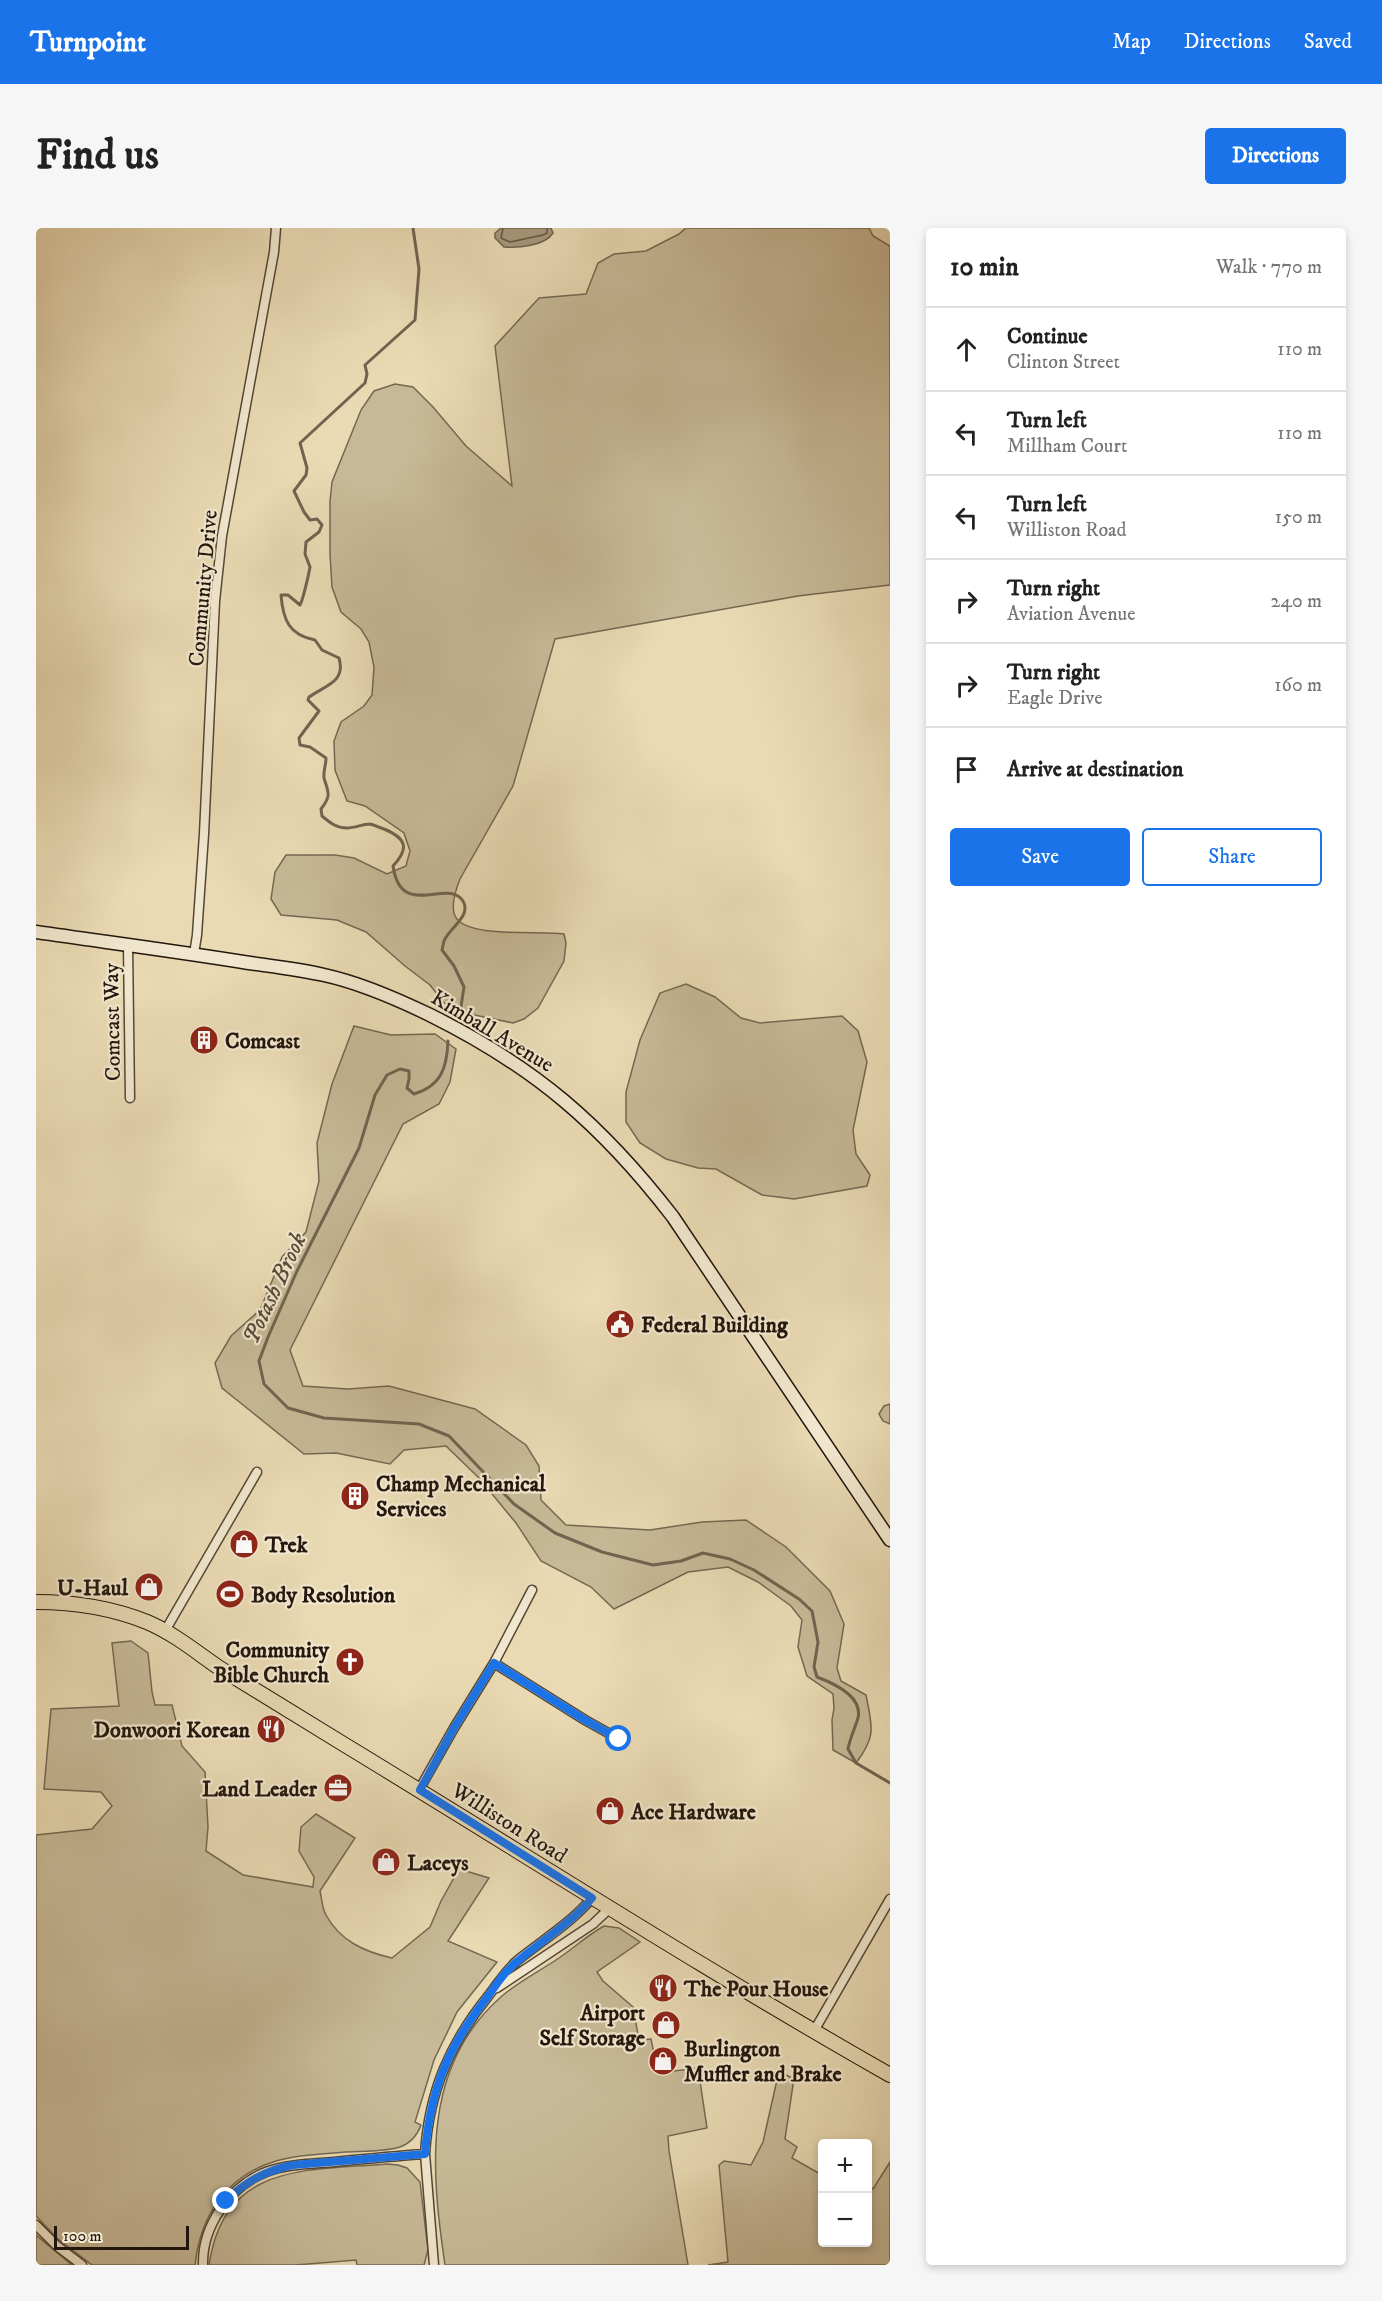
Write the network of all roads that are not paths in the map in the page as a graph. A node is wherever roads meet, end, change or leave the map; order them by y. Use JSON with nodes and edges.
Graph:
{"nodes":[{"id":1,"x":276,"y":228,"type":"edge"},
{"id":2,"x":36,"y":932,"type":"edge"},
{"id":3,"x":128,"y":945,"type":"junction"},
{"id":4,"x":194,"y":954,"type":"junction"},
{"id":5,"x":130,"y":1098,"type":"dead end"},
{"id":6,"x":257,"y":1472,"type":"dead end"},
{"id":7,"x":890,"y":1540,"type":"edge"},
{"id":8,"x":532,"y":1590,"type":"dead end"},
{"id":9,"x":36,"y":1602,"type":"edge"},
{"id":10,"x":165,"y":1631,"type":"junction"},
{"id":11,"x":494,"y":1663,"type":"junction"},
{"id":12,"x":619,"y":1739,"type":"dead end"},
{"id":13,"x":420,"y":1790,"type":"junction"},
{"id":14,"x":592,"y":1898,"type":"junction"},
{"id":15,"x":890,"y":1899,"type":"edge"},
{"id":16,"x":610,"y":1908,"type":"junction"},
{"id":17,"x":491,"y":1992,"type":"junction"},
{"id":18,"x":814,"y":2031,"type":"junction"},
{"id":19,"x":890,"y":2075,"type":"edge"},
{"id":20,"x":425,"y":2154,"type":"junction"},
{"id":21,"x":36,"y":2225,"type":"edge"},
{"id":22,"x":82,"y":2265,"type":"edge"},
{"id":23,"x":203,"y":2265,"type":"edge"},
{"id":24,"x":434,"y":2265,"type":"edge"}],
"edges":[{"from":1,"to":4,"type":"street","name":"Community Drive"},
{"from":2,"to":3,"type":"main road","name":"Kimball Avenue"},
{"from":3,"to":4,"type":"main road","name":"Kimball Avenue"},
{"from":3,"to":5,"type":"street","name":"Comcast Way"},
{"from":4,"to":7,"type":"main road","name":"Kimball Avenue"},
{"from":6,"to":10,"type":"street"},
{"from":8,"to":11,"type":"street"},
{"from":9,"to":10,"type":"main road","name":"Williston Road"},
{"from":10,"to":13,"type":"main road","name":"Williston Road"},
{"from":11,"to":12,"type":"street"},
{"from":11,"to":13,"type":"street"},
{"from":13,"to":14,"type":"main road","name":"Williston Road"},
{"from":14,"to":16,"type":"main road","name":"Williston Road"},
{"from":14,"to":17,"type":"street"},
{"from":15,"to":18,"type":"street"},
{"from":16,"to":17,"type":"street"},
{"from":16,"to":18,"type":"main road","name":"Williston Road"},
{"from":17,"to":20,"type":"street"},
{"from":18,"to":19,"type":"main road","name":"Williston Road"},
{"from":20,"to":23,"type":"street"},
{"from":20,"to":24,"type":"street"},
{"from":21,"to":22,"type":"street"}]}
